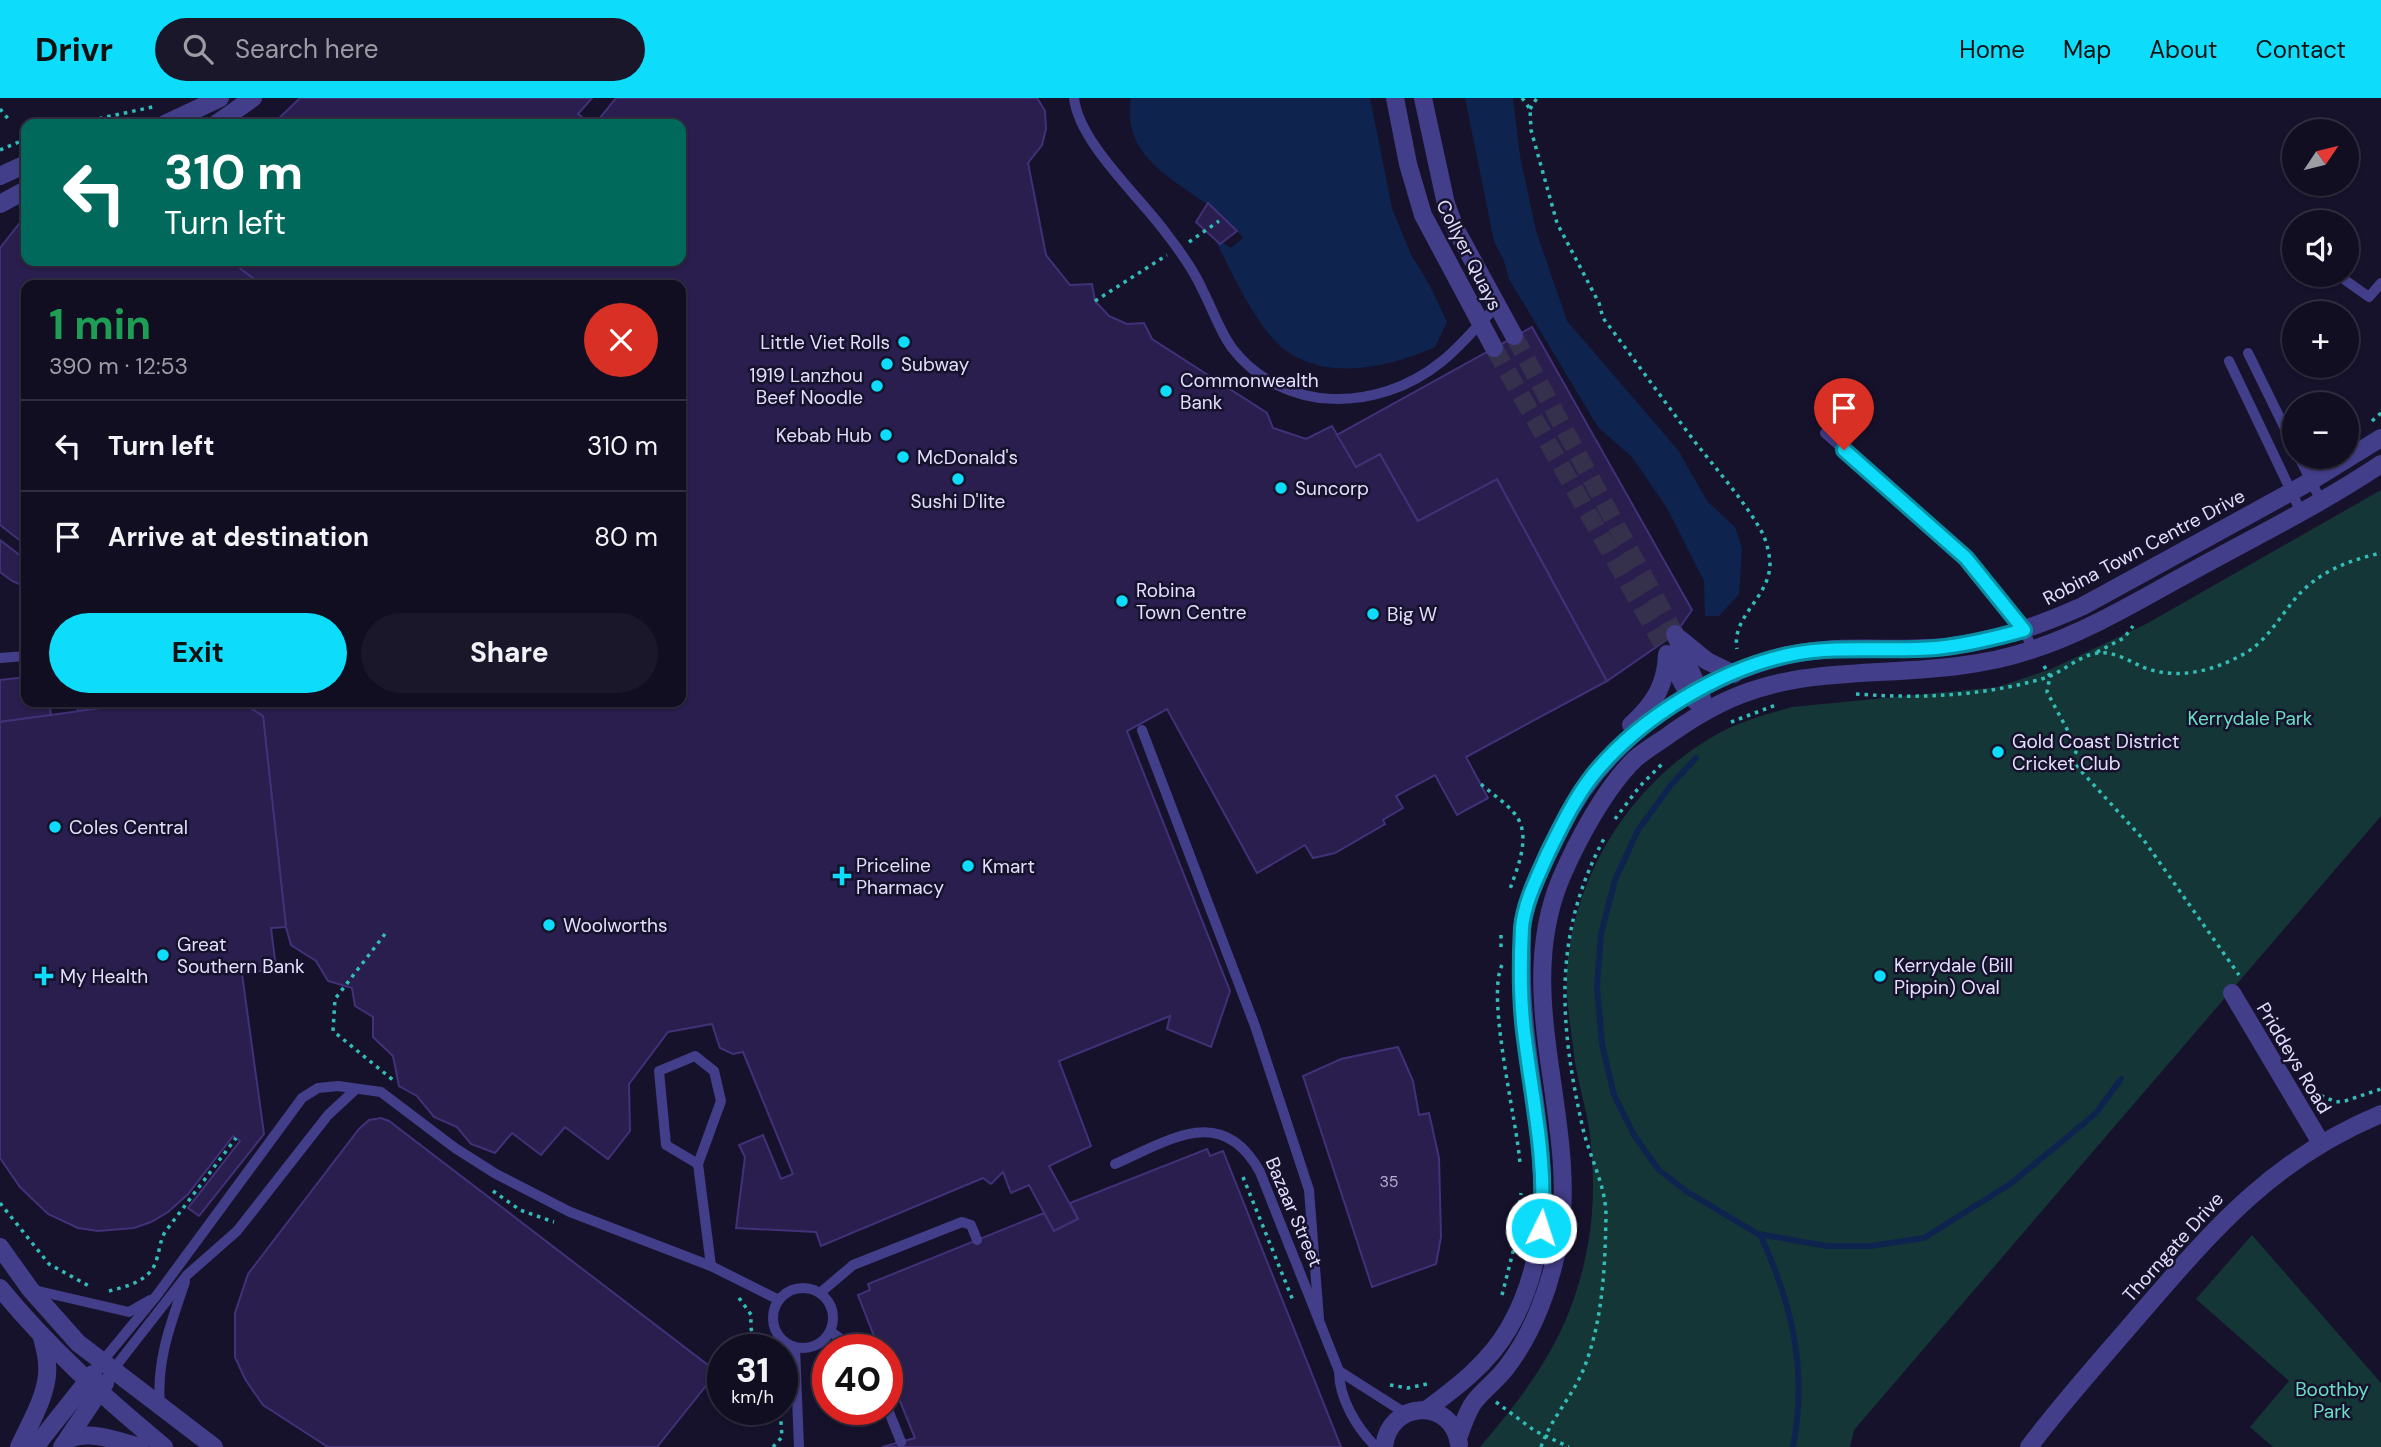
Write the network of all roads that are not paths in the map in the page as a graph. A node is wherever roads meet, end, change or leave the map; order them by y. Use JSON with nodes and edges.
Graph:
{"nodes":[{"id":1,"x":220,"y":98,"type":"edge"},
{"id":2,"x":253,"y":98,"type":"edge"},
{"id":3,"x":1074,"y":98,"type":"edge"},
{"id":4,"x":1395,"y":98,"type":"edge"},
{"id":5,"x":1423,"y":98,"type":"edge"},
{"id":6,"x":176,"y":119,"type":"edge"},
{"id":7,"x":223,"y":119,"type":"edge"},
{"id":8,"x":21,"y":166,"type":"edge"},
{"id":9,"x":0,"y":176,"type":"edge"},
{"id":10,"x":21,"y":193,"type":"edge"},
{"id":11,"x":0,"y":204,"type":"edge"},
{"id":12,"x":2381,"y":283,"type":"edge"},
{"id":13,"x":2355,"y":287,"type":"edge"},
{"id":14,"x":1497,"y":306,"type":"junction"},
{"id":15,"x":1480,"y":322,"type":"junction"},
{"id":16,"x":1514,"y":336,"type":"tunnel mouth"},
{"id":17,"x":1494,"y":348,"type":"tunnel mouth"},
{"id":18,"x":2248,"y":353,"type":"dead end"},
{"id":19,"x":2229,"y":362,"type":"dead end"},
{"id":20,"x":2282,"y":422,"type":"edge"},
{"id":21,"x":1825,"y":433,"type":"dead end"},
{"id":22,"x":2381,"y":438,"type":"edge"},
{"id":23,"x":2381,"y":464,"type":"edge"},
{"id":24,"x":2305,"y":469,"type":"edge"},
{"id":25,"x":2311,"y":481,"type":"junction"},
{"id":26,"x":2291,"y":492,"type":"junction"},
{"id":27,"x":2321,"y":501,"type":"junction"},
{"id":28,"x":2301,"y":512,"type":"junction"},
{"id":29,"x":2024,"y":630,"type":"junction"},
{"id":30,"x":1668,"y":644,"type":"junction"},
{"id":31,"x":2033,"y":650,"type":"junction"},
{"id":32,"x":21,"y":656,"type":"edge"},
{"id":33,"x":0,"y":658,"type":"edge"},
{"id":34,"x":1734,"y":674,"type":"junction"},
{"id":35,"x":1695,"y":692,"type":"junction"},
{"id":36,"x":1704,"y":709,"type":"junction"},
{"id":37,"x":1142,"y":730,"type":"dead end"},
{"id":38,"x":1621,"y":746,"type":"junction"},
{"id":39,"x":2232,"y":993,"type":"road end"},
{"id":40,"x":356,"y":1089,"type":"junction"},
{"id":41,"x":2381,"y":1114,"type":"edge"},
{"id":42,"x":2321,"y":1143,"type":"junction"},
{"id":43,"x":698,"y":1164,"type":"junction"},
{"id":44,"x":1115,"y":1164,"type":"dead end"},
{"id":45,"x":977,"y":1240,"type":"dead end"},
{"id":46,"x":0,"y":1247,"type":"edge"},
{"id":47,"x":711,"y":1266,"type":"junction"},
{"id":48,"x":187,"y":1275,"type":"junction"},
{"id":49,"x":0,"y":1289,"type":"edge"},
{"id":50,"x":30,"y":1289,"type":"junction"},
{"id":51,"x":820,"y":1293,"type":"junction"},
{"id":52,"x":156,"y":1295,"type":"junction"},
{"id":53,"x":779,"y":1300,"type":"junction"},
{"id":54,"x":1318,"y":1320,"type":"junction"},
{"id":55,"x":830,"y":1331,"type":"junction"},
{"id":56,"x":777,"y":1334,"type":"edge"},
{"id":57,"x":834,"y":1334,"type":"edge"},
{"id":58,"x":42,"y":1337,"type":"junction"},
{"id":59,"x":798,"y":1348,"type":"edge"},
{"id":60,"x":107,"y":1367,"type":"junction"},
{"id":61,"x":1339,"y":1371,"type":"junction"},
{"id":62,"x":93,"y":1387,"type":"junction"},
{"id":63,"x":160,"y":1408,"type":"junction"},
{"id":64,"x":1426,"y":1410,"type":"junction"},
{"id":65,"x":1405,"y":1413,"type":"junction"},
{"id":66,"x":798,"y":1422,"type":"edge"},
{"id":67,"x":894,"y":1425,"type":"edge"},
{"id":68,"x":901,"y":1442,"type":"dead end"},
{"id":69,"x":1459,"y":1442,"type":"edge"},
{"id":70,"x":65,"y":1443,"type":"edge"},
{"id":71,"x":2038,"y":1444,"type":"edge"},
{"id":72,"x":19,"y":1447,"type":"edge"},
{"id":73,"x":35,"y":1447,"type":"edge"},
{"id":74,"x":140,"y":1447,"type":"edge"},
{"id":75,"x":164,"y":1447,"type":"edge"},
{"id":76,"x":214,"y":1447,"type":"edge"},
{"id":77,"x":799,"y":1447,"type":"edge"},
{"id":78,"x":1376,"y":1447,"type":"edge"},
{"id":79,"x":1384,"y":1447,"type":"edge"}],
"edges":[{"from":1,"to":6,"type":"street"},
{"from":2,"to":7,"type":"street"},
{"from":3,"to":15,"type":"lane"},
{"from":4,"to":15,"type":"street","name":"Collyer Quays"},
{"from":5,"to":14,"type":"street","name":"Collyer Quays"},
{"from":8,"to":9,"type":"street"},
{"from":10,"to":11,"type":"street"},
{"from":12,"to":13,"type":"lane"},
{"from":14,"to":15,"type":"lane"},
{"from":14,"to":16,"type":"street","name":"Collyer Quays"},
{"from":15,"to":17,"type":"street","name":"Collyer Quays"},
{"from":18,"to":20,"type":"lane"},
{"from":19,"to":26,"type":"lane"},
{"from":21,"to":29,"type":"lane"},
{"from":22,"to":25,"type":"street","name":"Robina Town Centre Drive"},
{"from":23,"to":27,"type":"street"},
{"from":24,"to":25,"type":"lane"},
{"from":25,"to":26,"type":"street","name":"Robina Town Centre Drive"},
{"from":25,"to":27,"type":"lane"},
{"from":26,"to":28,"type":"lane"},
{"from":26,"to":29,"type":"street","name":"Robina Town Centre Drive"},
{"from":27,"to":28,"type":"street"},
{"from":28,"to":31,"type":"street"},
{"from":29,"to":31,"type":"lane"},
{"from":29,"to":34,"type":"street","name":"Robina Town Centre Drive"},
{"from":30,"to":34,"type":"street"},
{"from":30,"to":35,"type":"street"},
{"from":30,"to":38,"type":"street"},
{"from":31,"to":36,"type":"street"},
{"from":32,"to":33,"type":"lane"},
{"from":34,"to":35,"type":"street","name":"Robina Town Centre Drive"},
{"from":35,"to":36,"type":"street"},
{"from":35,"to":38,"type":"street","name":"Robina Town Centre Drive"},
{"from":36,"to":69,"type":"street"},
{"from":37,"to":54,"type":"lane"},
{"from":38,"to":64,"type":"street","name":"Robina Town Centre Drive"},
{"from":39,"to":42,"type":"street","name":"Priddeys Road"},
{"from":40,"to":47,"type":"lane"},
{"from":40,"to":48,"type":"lane"},
{"from":40,"to":52,"type":"lane"},
{"from":41,"to":42,"type":"street","name":"Thorngate Drive"},
{"from":42,"to":71,"type":"street","name":"Thorngate Drive"},
{"from":43,"to":43,"type":"lane"},
{"from":43,"to":47,"type":"lane"},
{"from":44,"to":54,"type":"lane","name":"Bazaar Street"},
{"from":45,"to":51,"type":"lane"},
{"from":46,"to":50,"type":"street"},
{"from":47,"to":53,"type":"lane"},
{"from":48,"to":60,"type":"lane"},
{"from":48,"to":63,"type":"lane"},
{"from":49,"to":58,"type":"street"},
{"from":50,"to":52,"type":"lane"},
{"from":50,"to":60,"type":"street"},
{"from":51,"to":53,"type":"lane"},
{"from":51,"to":55,"type":"lane"},
{"from":52,"to":60,"type":"lane"},
{"from":53,"to":56,"type":"lane"},
{"from":54,"to":61,"type":"lane","name":"Bazaar Street"},
{"from":55,"to":57,"type":"lane"},
{"from":55,"to":59,"type":"lane"},
{"from":58,"to":62,"type":"street"},
{"from":58,"to":72,"type":"street"},
{"from":60,"to":62,"type":"street"},
{"from":60,"to":63,"type":"street"},
{"from":61,"to":65,"type":"lane"},
{"from":61,"to":78,"type":"lane","name":"Bazaar Street"},
{"from":62,"to":70,"type":"street"},
{"from":62,"to":73,"type":"street"},
{"from":62,"to":75,"type":"street"},
{"from":63,"to":76,"type":"street"},
{"from":64,"to":65,"type":"street"},
{"from":64,"to":69,"type":"street"},
{"from":65,"to":79,"type":"street"},
{"from":66,"to":77,"type":"lane"},
{"from":67,"to":68,"type":"lane"},
{"from":70,"to":74,"type":"street"}]}
